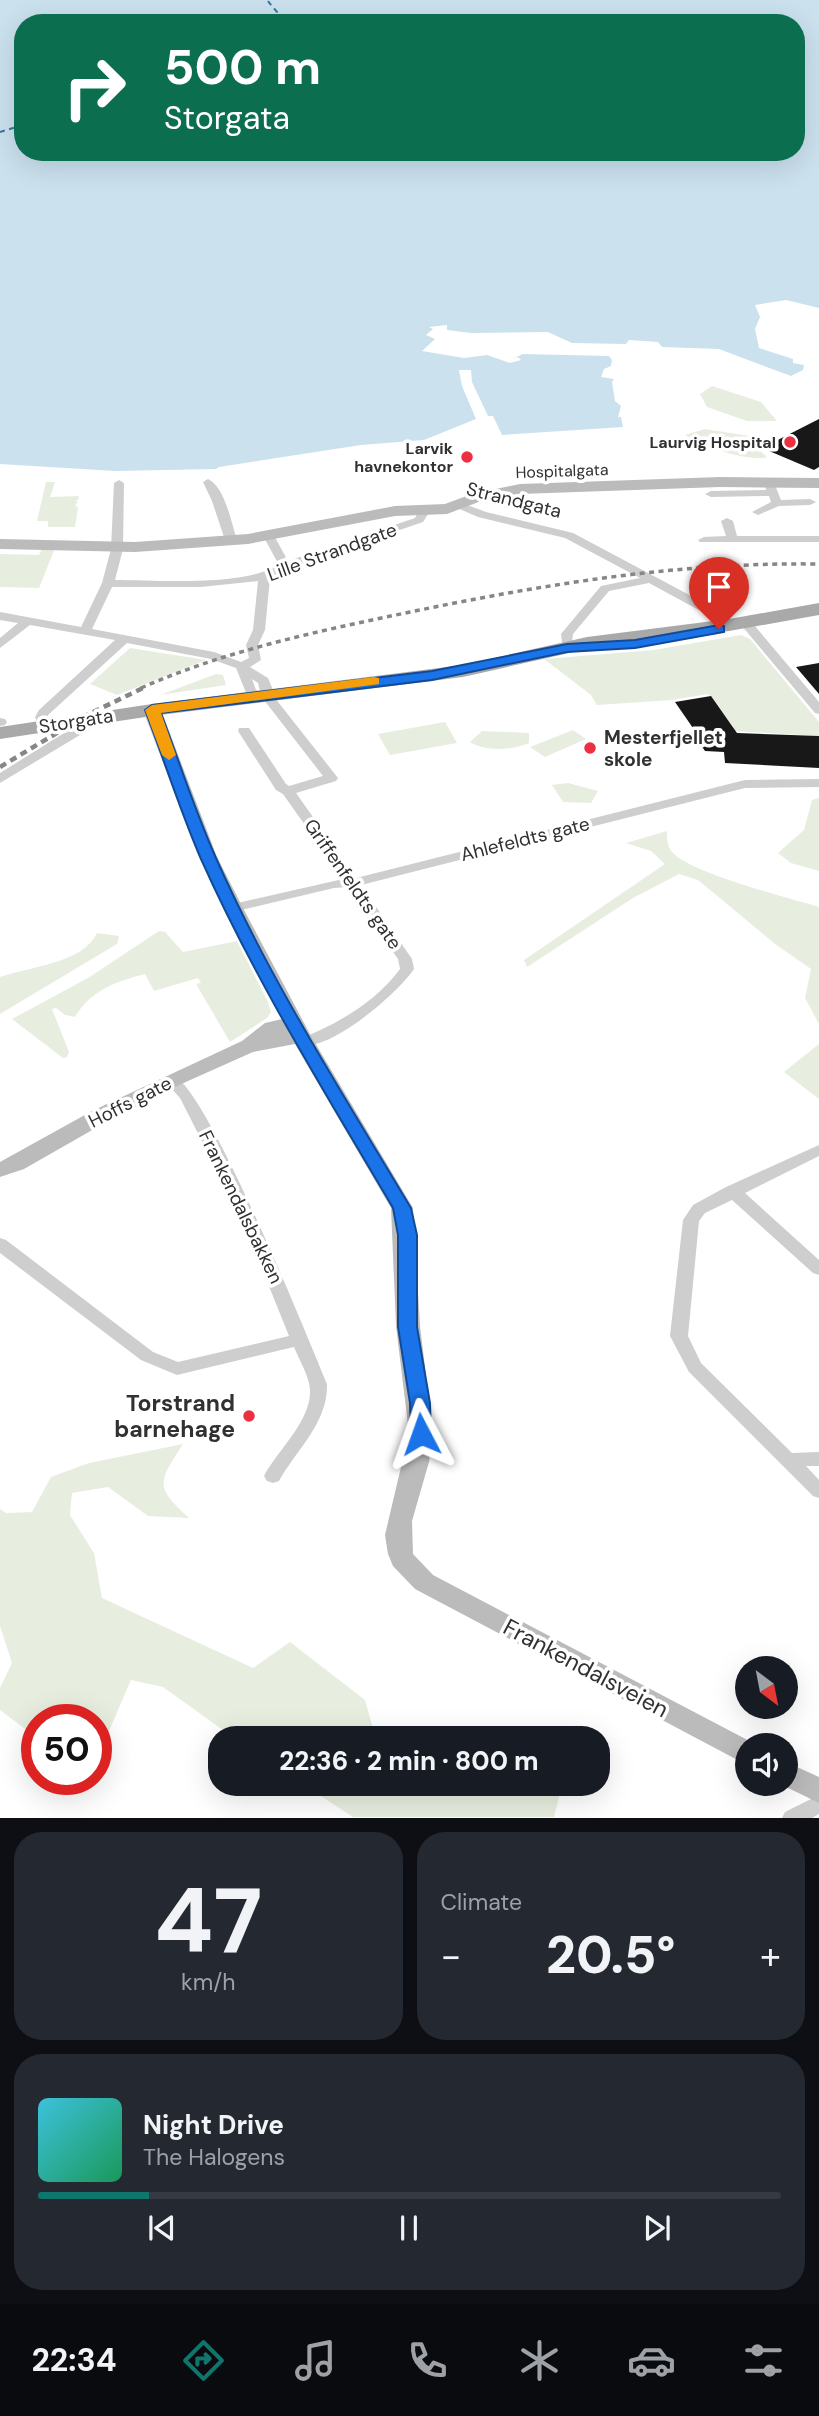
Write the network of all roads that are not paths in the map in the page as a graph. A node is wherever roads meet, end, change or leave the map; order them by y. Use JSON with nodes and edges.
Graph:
{"nodes":[{"id":1,"x":208,"y":482,"type":"dead end"},
{"id":2,"x":119,"y":483,"type":"dead end"},
{"id":3,"x":819,"y":483,"type":"edge"},
{"id":4,"x":626,"y":487,"type":"joint"},
{"id":5,"x":773,"y":493,"type":"junction"},
{"id":6,"x":711,"y":495,"type":"dead end"},
{"id":7,"x":810,"y":502,"type":"dead end"},
{"id":8,"x":459,"y":505,"type":"junction"},
{"id":9,"x":758,"y":512,"type":"dead end"},
{"id":10,"x":421,"y":516,"type":"junction"},
{"id":11,"x":727,"y":521,"type":"dead end"},
{"id":12,"x":268,"y":534,"type":"junction"},
{"id":13,"x":230,"y":538,"type":"junction"},
{"id":14,"x":732,"y":539,"type":"junction"},
{"id":15,"x":819,"y":539,"type":"edge"},
{"id":16,"x":704,"y":540,"type":"dead end"},
{"id":17,"x":0,"y":544,"type":"edge"},
{"id":18,"x":117,"y":545,"type":"junction"},
{"id":19,"x":285,"y":566,"type":"junction"},
{"id":20,"x":264,"y":578,"type":"junction"},
{"id":21,"x":651,"y":579,"type":"junction"},
{"id":22,"x":108,"y":583,"type":"junction"},
{"id":23,"x":819,"y":609,"type":"edge"},
{"id":24,"x":0,"y":616,"type":"edge"},
{"id":25,"x":29,"y":620,"type":"junction"},
{"id":26,"x":737,"y":623,"type":"junction"},
{"id":27,"x":85,"y":630,"type":"junction"},
{"id":28,"x":125,"y":638,"type":"junction"},
{"id":29,"x":0,"y":644,"type":"edge"},
{"id":30,"x":567,"y":648,"type":"junction"},
{"id":31,"x":235,"y":663,"type":"junction"},
{"id":32,"x":262,"y":694,"type":"junction"},
{"id":33,"x":152,"y":710,"type":"junction"},
{"id":34,"x":819,"y":710,"type":"edge"},
{"id":35,"x":93,"y":719,"type":"junction"},
{"id":36,"x":0,"y":726,"type":"edge"},
{"id":37,"x":44,"y":726,"type":"junction"},
{"id":38,"x":244,"y":731,"type":"dead end"},
{"id":39,"x":0,"y":779,"type":"edge"},
{"id":40,"x":819,"y":783,"type":"edge"},
{"id":41,"x":288,"y":792,"type":"junction"},
{"id":42,"x":353,"y":883,"type":"junction"},
{"id":43,"x":233,"y":908,"type":"junction"},
{"id":44,"x":299,"y":1034,"type":"junction"},
{"id":45,"x":172,"y":1080,"type":"junction"},
{"id":46,"x":819,"y":1150,"type":"edge"},
{"id":47,"x":8,"y":1167,"type":"edge"},
{"id":48,"x":0,"y":1183,"type":"edge"},
{"id":49,"x":732,"y":1191,"type":"junction"},
{"id":50,"x":0,"y":1244,"type":"edge"},
{"id":51,"x":819,"y":1269,"type":"edge"},
{"id":52,"x":301,"y":1339,"type":"junction"},
{"id":53,"x":819,"y":1459,"type":"edge"},
{"id":54,"x":787,"y":1460,"type":"junction"},
{"id":55,"x":272,"y":1476,"type":"dead end"},
{"id":56,"x":819,"y":1490,"type":"edge"},
{"id":57,"x":735,"y":1747,"type":"edge"},
{"id":58,"x":798,"y":1780,"type":"edge"},
{"id":59,"x":819,"y":1791,"type":"edge"},
{"id":60,"x":819,"y":1804,"type":"edge"},
{"id":61,"x":792,"y":1818,"type":"edge"}],
"edges":[{"from":1,"to":13,"type":"street"},
{"from":2,"to":18,"type":"street"},
{"from":3,"to":5,"type":"main road","name":"Hospitalgata"},
{"from":4,"to":5,"type":"main road","name":"Hospitalgata"},
{"from":4,"to":8,"type":"main road","name":"Hospitalgata"},
{"from":5,"to":6,"type":"street","name":"Hospitalgata"},
{"from":5,"to":7,"type":"street","name":"Hospitalgata"},
{"from":5,"to":9,"type":"street","name":"Hospitalgata"},
{"from":8,"to":10,"type":"main road","name":"Strandgata"},
{"from":8,"to":21,"type":"street","name":"Strandgata"},
{"from":10,"to":12,"type":"main road","name":"Strandgata"},
{"from":10,"to":19,"type":"street","name":"Lille Strandgate"},
{"from":11,"to":14,"type":"street"},
{"from":12,"to":13,"type":"main road","name":"Strandgata"},
{"from":12,"to":19,"type":"street"},
{"from":13,"to":18,"type":"main road","name":"Strandgata"},
{"from":14,"to":15,"type":"street"},
{"from":14,"to":16,"type":"street"},
{"from":17,"to":18,"type":"main road","name":"Strandgata"},
{"from":18,"to":22,"type":"street"},
{"from":19,"to":20,"type":"street","name":"Lille Strandgate"},
{"from":20,"to":22,"type":"street","name":"Lille Strandgate"},
{"from":20,"to":31,"type":"street"},
{"from":21,"to":26,"type":"street","name":"Strandgata"},
{"from":21,"to":30,"type":"street"},
{"from":22,"to":27,"type":"street"},
{"from":23,"to":26,"type":"main road","name":"Storgata"},
{"from":24,"to":25,"type":"street"},
{"from":25,"to":27,"type":"street"},
{"from":25,"to":29,"type":"street"},
{"from":26,"to":30,"type":"main road","name":"Storgata"},
{"from":26,"to":34,"type":"street","name":"Strandgata"},
{"from":27,"to":28,"type":"street"},
{"from":28,"to":31,"type":"street"},
{"from":28,"to":37,"type":"street"},
{"from":30,"to":32,"type":"main road","name":"Storgata"},
{"from":31,"to":32,"type":"street"},
{"from":32,"to":33,"type":"main road","name":"Storgata"},
{"from":32,"to":41,"type":"street"},
{"from":33,"to":35,"type":"main road","name":"Storgata"},
{"from":33,"to":43,"type":"main road"},
{"from":35,"to":37,"type":"main road","name":"Storgata"},
{"from":35,"to":39,"type":"street"},
{"from":36,"to":37,"type":"main road","name":"Storgata"},
{"from":38,"to":41,"type":"street","name":"Griffenfeldts gate"},
{"from":40,"to":42,"type":"street","name":"Ahlefeldts gate"},
{"from":41,"to":42,"type":"street","name":"Griffenfeldts gate"},
{"from":42,"to":43,"type":"street","name":"Ahlefeldts gate"},
{"from":42,"to":44,"type":"street","name":"Griffenfeldts gate"},
{"from":43,"to":44,"type":"main road"},
{"from":44,"to":45,"type":"main road","name":"Hoffs gate"},
{"from":44,"to":57,"type":"main road","name":"Frankendalsveien"},
{"from":45,"to":47,"type":"main road","name":"Hoffs gate"},
{"from":45,"to":52,"type":"street","name":"Frankendalsbakken"},
{"from":46,"to":49,"type":"street"},
{"from":47,"to":48,"type":"main road","name":"Hoffs gate"},
{"from":49,"to":51,"type":"street"},
{"from":49,"to":54,"type":"street"},
{"from":50,"to":52,"type":"street"},
{"from":52,"to":55,"type":"street","name":"Frankendalsbakken"},
{"from":53,"to":54,"type":"street"},
{"from":54,"to":56,"type":"street"},
{"from":58,"to":59,"type":"main road"},
{"from":60,"to":61,"type":"street"}]}
